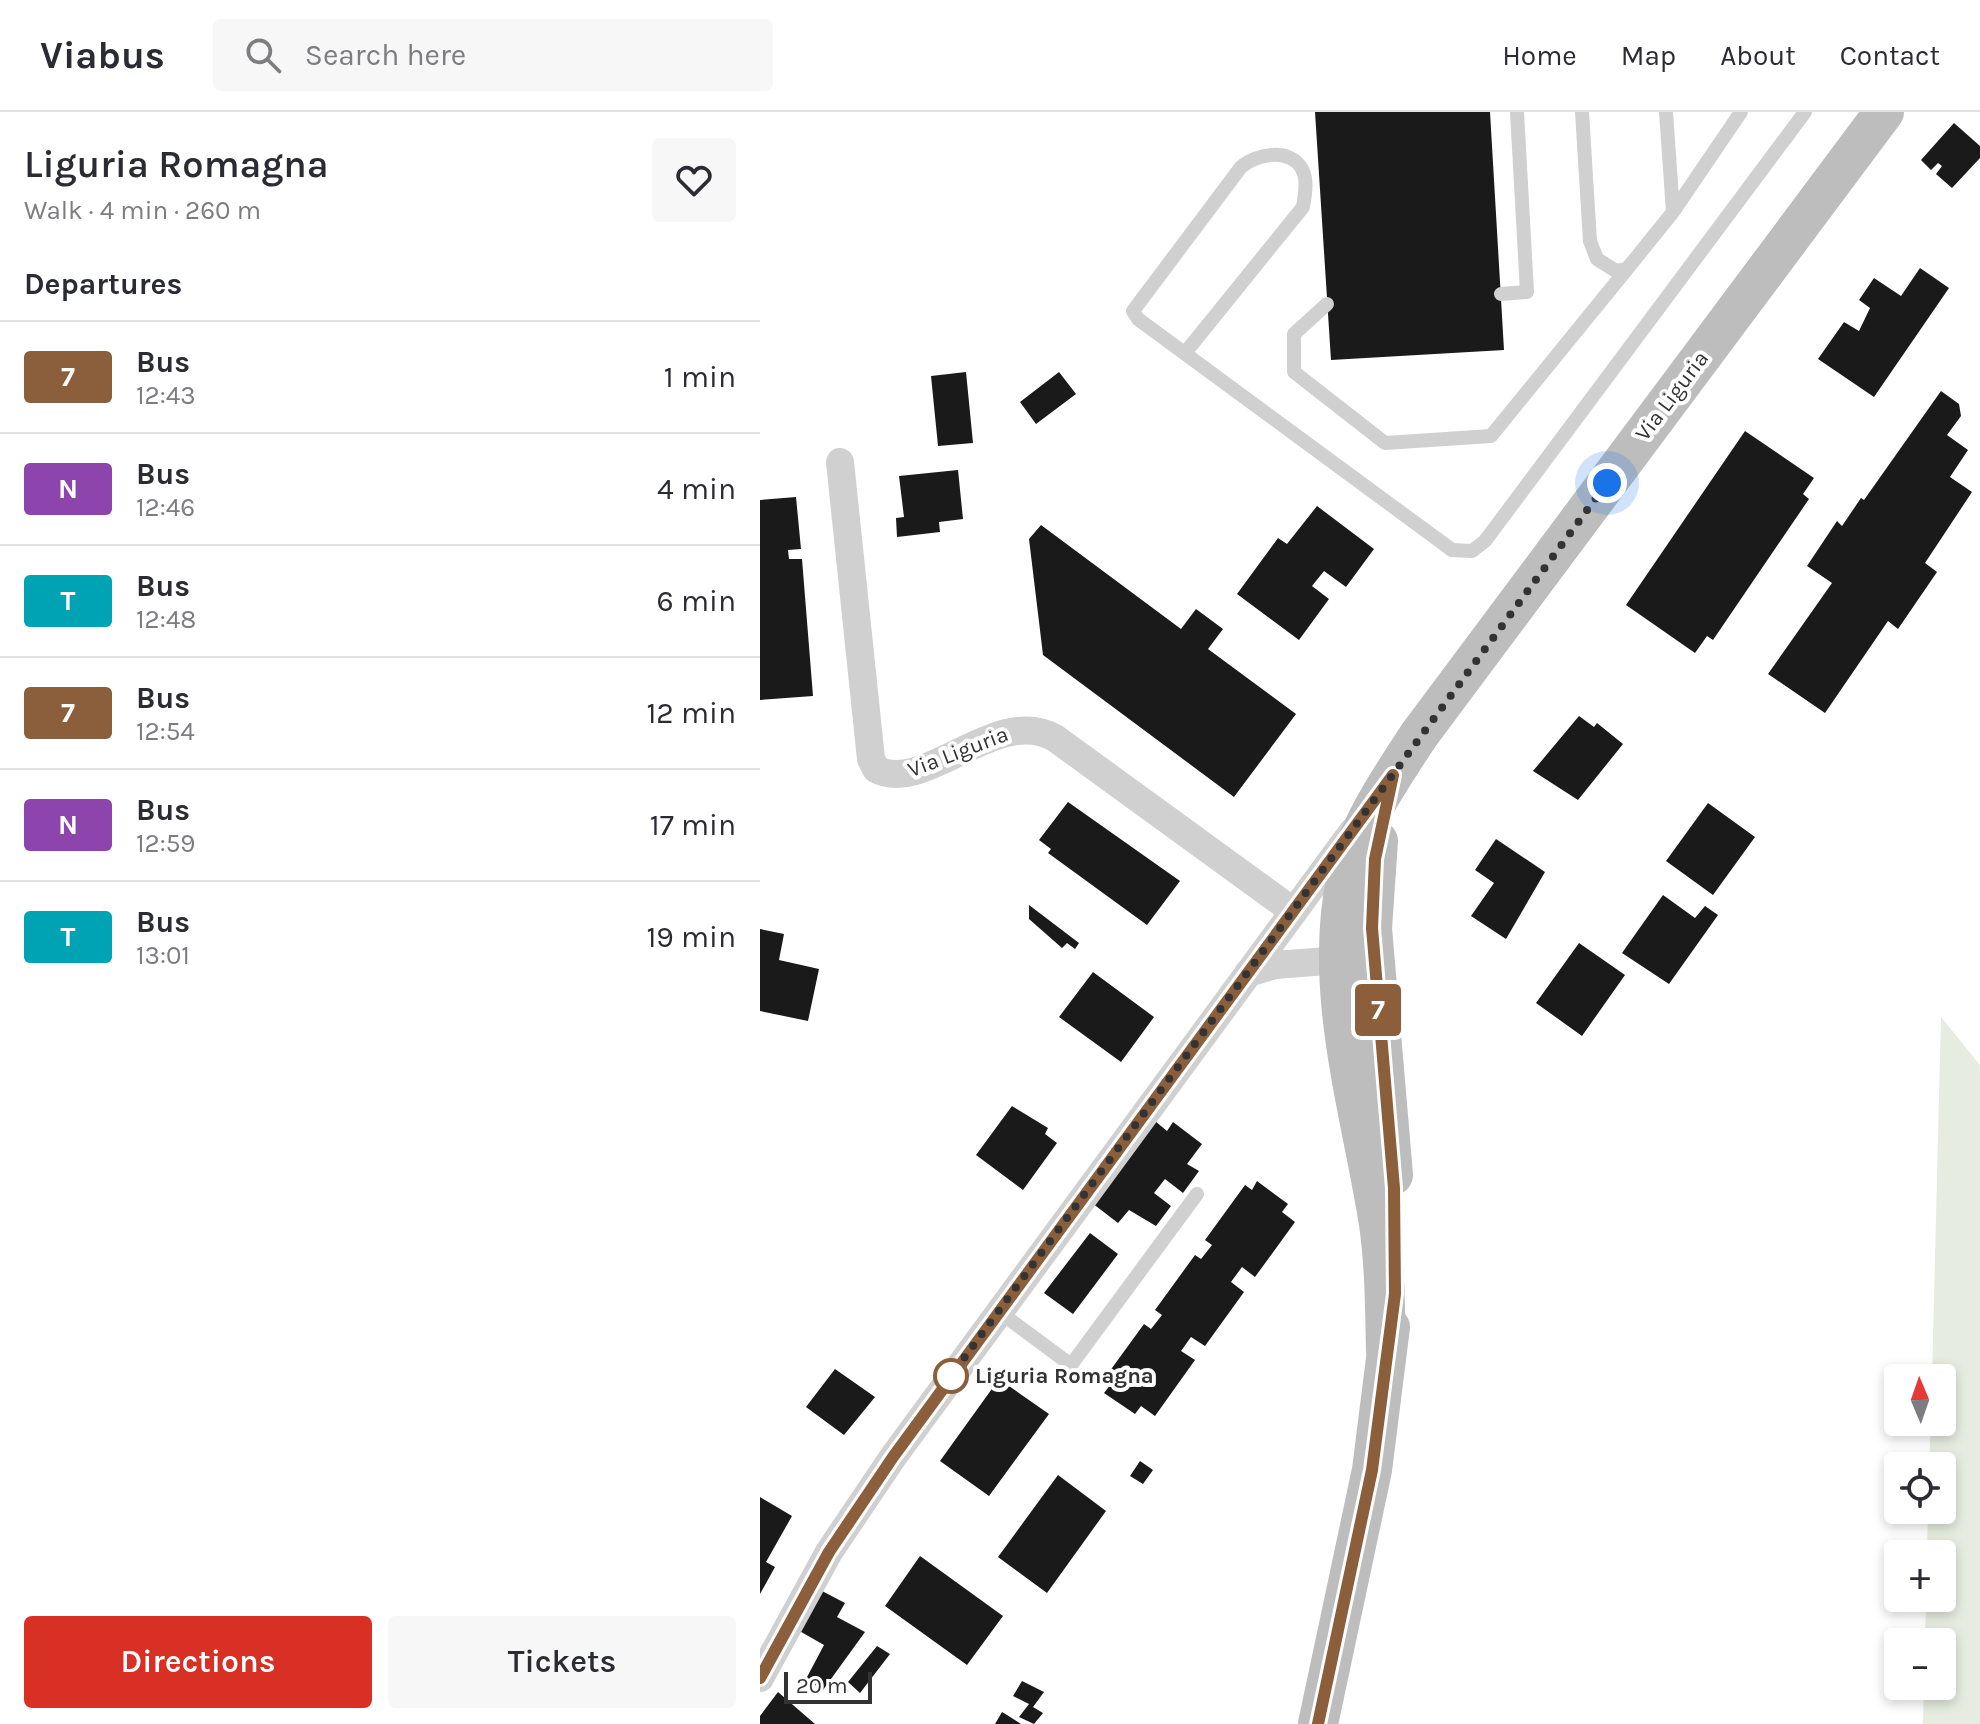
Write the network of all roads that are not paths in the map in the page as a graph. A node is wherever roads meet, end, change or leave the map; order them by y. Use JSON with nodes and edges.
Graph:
{"nodes":[{"id":1,"x":1517,"y":112,"type":"edge"},
{"id":2,"x":1582,"y":112,"type":"edge"},
{"id":3,"x":1666,"y":112,"type":"edge"},
{"id":4,"x":1741,"y":112,"type":"edge"},
{"id":5,"x":1805,"y":112,"type":"edge"},
{"id":6,"x":1884,"y":112,"type":"edge"},
{"id":7,"x":1673,"y":212,"type":"junction"},
{"id":8,"x":1627,"y":269,"type":"junction"},
{"id":9,"x":1501,"y":294,"type":"dead end"},
{"id":10,"x":1327,"y":304,"type":"dead end"},
{"id":11,"x":1185,"y":353,"type":"junction"},
{"id":12,"x":840,"y":462,"type":"dead end"},
{"id":13,"x":1393,"y":775,"type":"junction"},
{"id":14,"x":1353,"y":893,"type":"junction"},
{"id":15,"x":1293,"y":911,"type":"junction"},
{"id":16,"x":1340,"y":960,"type":"junction"},
{"id":17,"x":1248,"y":973,"type":"junction"},
{"id":18,"x":1197,"y":1194,"type":"dead end"},
{"id":19,"x":998,"y":1310,"type":"junction"},
{"id":20,"x":1386,"y":1351,"type":"junction"},
{"id":21,"x":760,"y":1678,"type":"edge"},
{"id":22,"x":1318,"y":1724,"type":"edge"}],
"edges":[{"from":1,"to":9,"type":"lane"},
{"from":2,"to":8,"type":"lane"},
{"from":3,"to":7,"type":"lane"},
{"from":4,"to":7,"type":"lane"},
{"from":5,"to":11,"type":"lane"},
{"from":6,"to":13,"type":"main road","name":"Via Liguria"},
{"from":7,"to":8,"type":"lane"},
{"from":8,"to":10,"type":"lane"},
{"from":11,"to":11,"type":"lane"},
{"from":12,"to":15,"type":"street","name":"Via Liguria"},
{"from":13,"to":14,"type":"street","name":"Via Liguria"},
{"from":13,"to":14,"type":"main road"},
{"from":14,"to":15,"type":"street","name":"Via Liguria"},
{"from":14,"to":16,"type":"main road"},
{"from":14,"to":16,"type":"street","name":"Via Liguria"},
{"from":14,"to":20,"type":"main road"},
{"from":15,"to":17,"type":"street","name":"Via Liguria"},
{"from":16,"to":17,"type":"street"},
{"from":16,"to":20,"type":"main road"},
{"from":17,"to":19,"type":"street","name":"Via Liguria"},
{"from":18,"to":19,"type":"lane"},
{"from":19,"to":21,"type":"street","name":"Via Liguria"},
{"from":20,"to":22,"type":"main road"}]}
